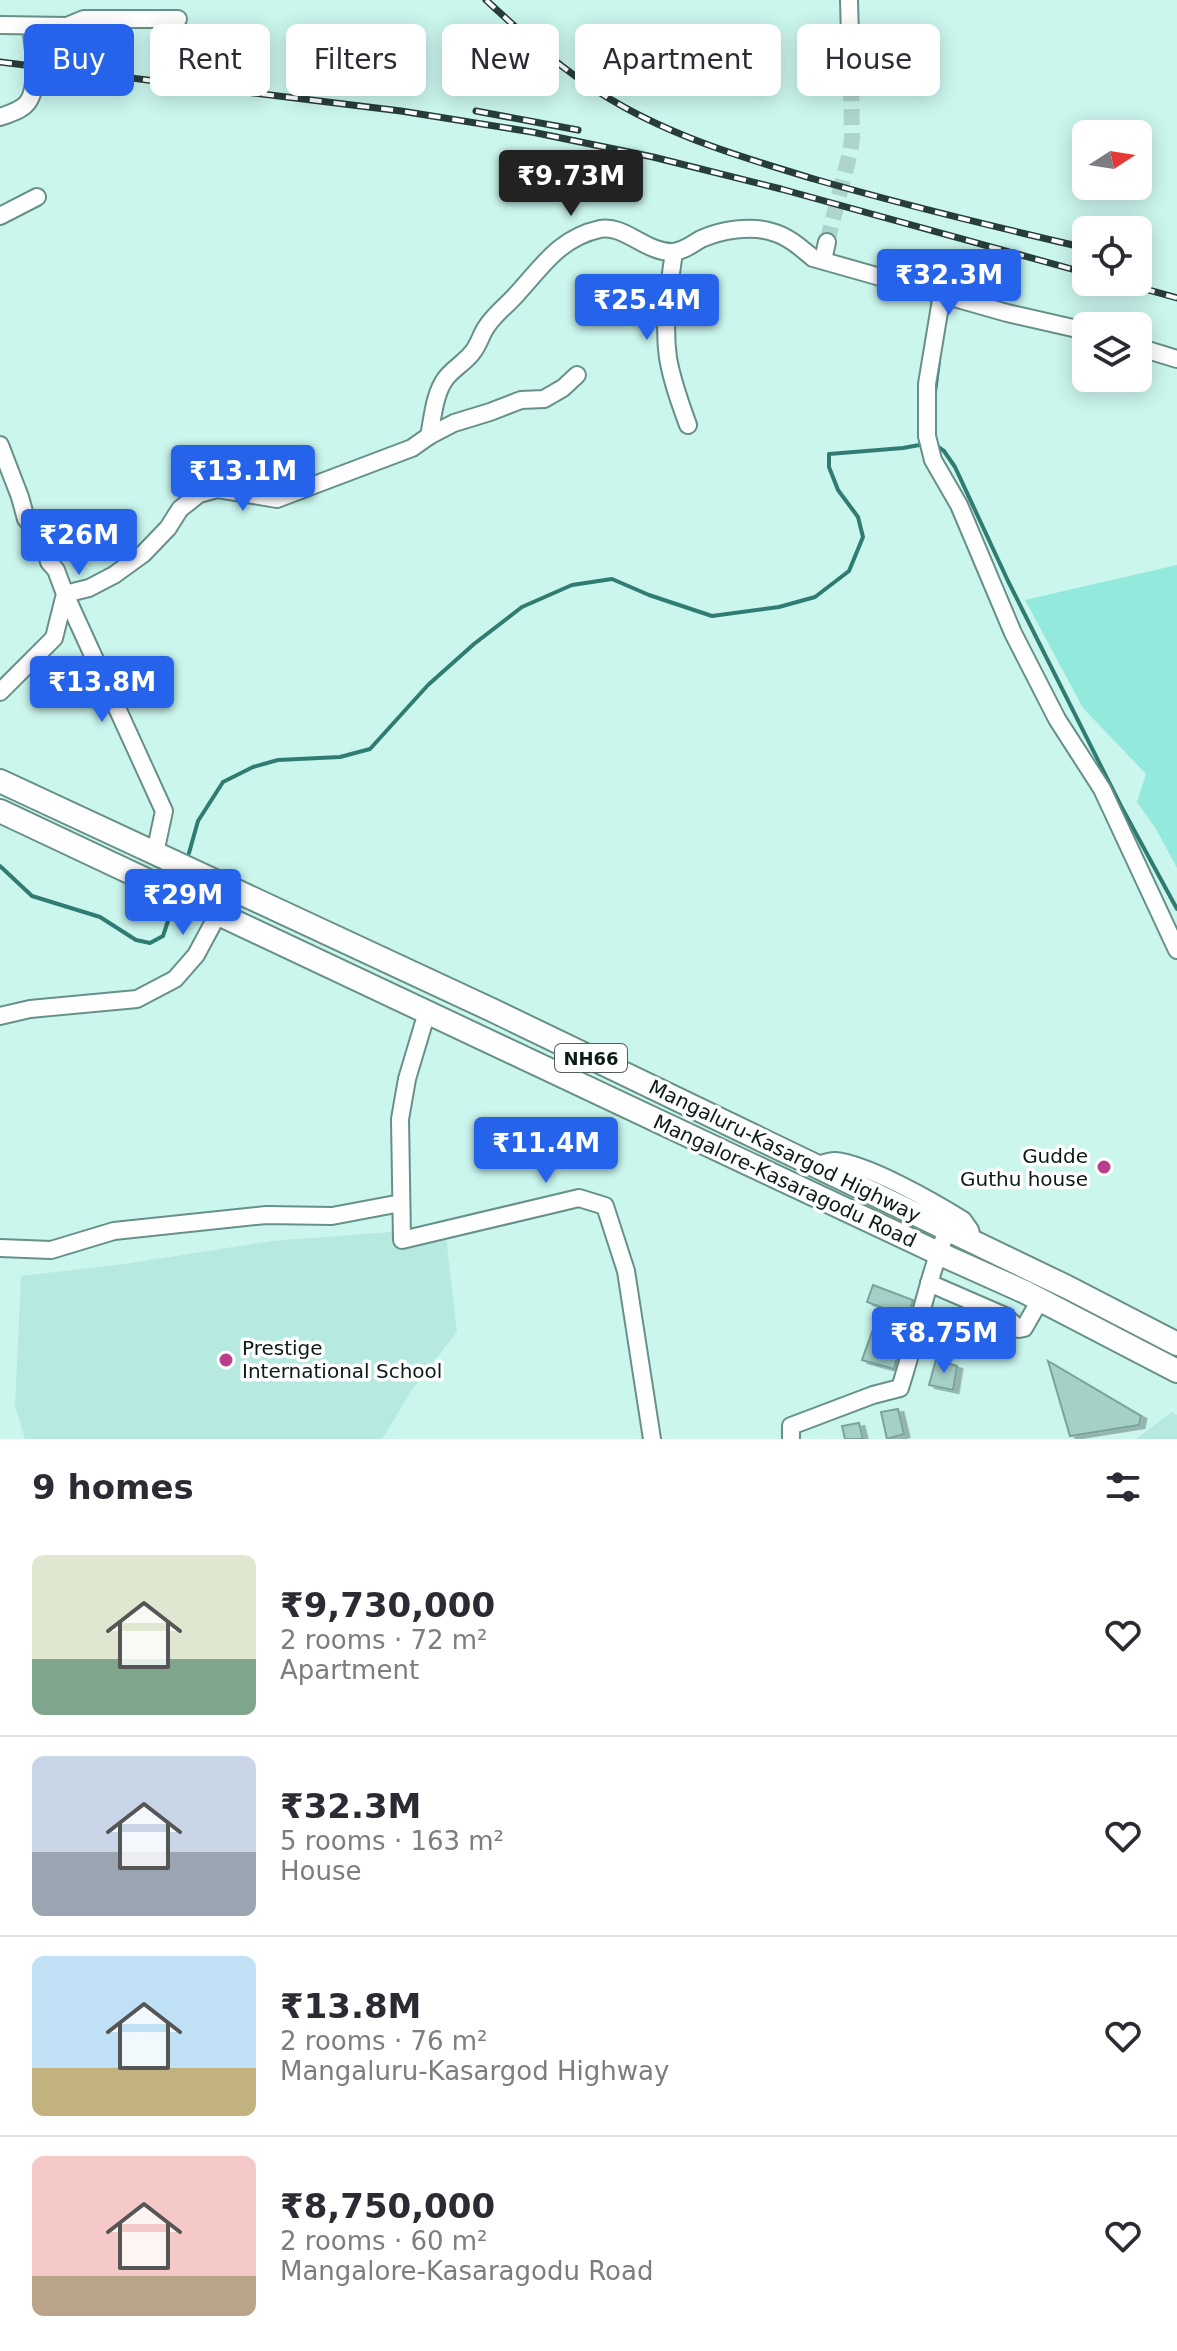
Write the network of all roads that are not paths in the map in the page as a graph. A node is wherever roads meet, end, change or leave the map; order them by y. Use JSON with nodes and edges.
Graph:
{"nodes":[{"id":1,"x":849,"y":0,"type":"edge"},
{"id":2,"x":178,"y":19,"type":"dead end"},
{"id":3,"x":72,"y":24,"type":"edge"},
{"id":4,"x":850,"y":24,"type":"edge"},
{"id":5,"x":0,"y":25,"type":"edge"},
{"id":6,"x":24,"y":26,"type":"edge"},
{"id":7,"x":32,"y":96,"type":"edge"},
{"id":8,"x":0,"y":117,"type":"edge"},
{"id":9,"x":37,"y":197,"type":"dead end"},
{"id":10,"x":0,"y":216,"type":"edge"},
{"id":11,"x":827,"y":242,"type":"tunnel mouth"},
{"id":12,"x":674,"y":252,"type":"junction"},
{"id":13,"x":823,"y":260,"type":"junction"},
{"id":14,"x":942,"y":294,"type":"junction"},
{"id":15,"x":1072,"y":328,"type":"edge"},
{"id":16,"x":1152,"y":351,"type":"edge"},
{"id":17,"x":1177,"y":359,"type":"edge"},
{"id":18,"x":577,"y":375,"type":"dead end"},
{"id":19,"x":688,"y":425,"type":"dead end"},
{"id":20,"x":429,"y":436,"type":"junction"},
{"id":21,"x":0,"y":445,"type":"edge"},
{"id":22,"x":65,"y":594,"type":"junction"},
{"id":23,"x":0,"y":692,"type":"edge"},
{"id":24,"x":0,"y":781,"type":"edge"},
{"id":25,"x":0,"y":811,"type":"edge"},
{"id":26,"x":155,"y":853,"type":"junction"},
{"id":27,"x":218,"y":914,"type":"junction"},
{"id":28,"x":1177,"y":950,"type":"edge"},
{"id":29,"x":427,"y":1012,"type":"junction"},
{"id":30,"x":0,"y":1016,"type":"edge"},
{"id":31,"x":401,"y":1203,"type":"junction"},
{"id":32,"x":951,"y":1222,"type":"junction"},
{"id":33,"x":0,"y":1248,"type":"edge"},
{"id":34,"x":938,"y":1253,"type":"junction"},
{"id":35,"x":929,"y":1283,"type":"junction"},
{"id":36,"x":1040,"y":1300,"type":"junction"},
{"id":37,"x":1177,"y":1344,"type":"edge"},
{"id":38,"x":1177,"y":1371,"type":"edge"},
{"id":39,"x":652,"y":1439,"type":"edge"},
{"id":40,"x":791,"y":1439,"type":"edge"}],
"edges":[{"from":1,"to":4,"type":"street"},
{"from":2,"to":3,"type":"street"},
{"from":5,"to":6,"type":"street"},
{"from":7,"to":8,"type":"street"},
{"from":9,"to":10,"type":"street"},
{"from":11,"to":13,"type":"street"},
{"from":12,"to":13,"type":"street"},
{"from":12,"to":19,"type":"street"},
{"from":12,"to":20,"type":"street"},
{"from":13,"to":14,"type":"street"},
{"from":14,"to":15,"type":"street"},
{"from":14,"to":28,"type":"street"},
{"from":16,"to":17,"type":"street"},
{"from":18,"to":20,"type":"street"},
{"from":20,"to":22,"type":"street"},
{"from":21,"to":22,"type":"street"},
{"from":22,"to":23,"type":"street"},
{"from":22,"to":26,"type":"street"},
{"from":24,"to":26,"type":"highway","name":"Mangaluru-Kasargod Highway","number":"NH66"},
{"from":25,"to":27,"type":"highway","name":"Mangalore-Kasaragodu Road","number":"NH66"},
{"from":26,"to":32,"type":"highway","name":"Mangaluru-Kasargod Highway","number":"NH66"},
{"from":27,"to":29,"type":"highway","name":"Mangalore-Kasaragodu Road","number":"NH66"},
{"from":27,"to":30,"type":"street"},
{"from":29,"to":31,"type":"street"},
{"from":29,"to":34,"type":"highway","name":"Mangalore-Kasaragodu Road","number":"NH66"},
{"from":31,"to":33,"type":"street"},
{"from":31,"to":39,"type":"street"},
{"from":32,"to":34,"type":"street"},
{"from":32,"to":37,"type":"highway","name":"Mangaluru-Kasargod Highway","number":"NH66"},
{"from":34,"to":35,"type":"street"},
{"from":34,"to":36,"type":"highway","name":"Mangalore-Kasaragodu Road","number":"NH66"},
{"from":35,"to":36,"type":"street"},
{"from":35,"to":40,"type":"street"},
{"from":36,"to":38,"type":"highway","name":"Mangalore-Kasaragodu Road","number":"NH66"}]}
